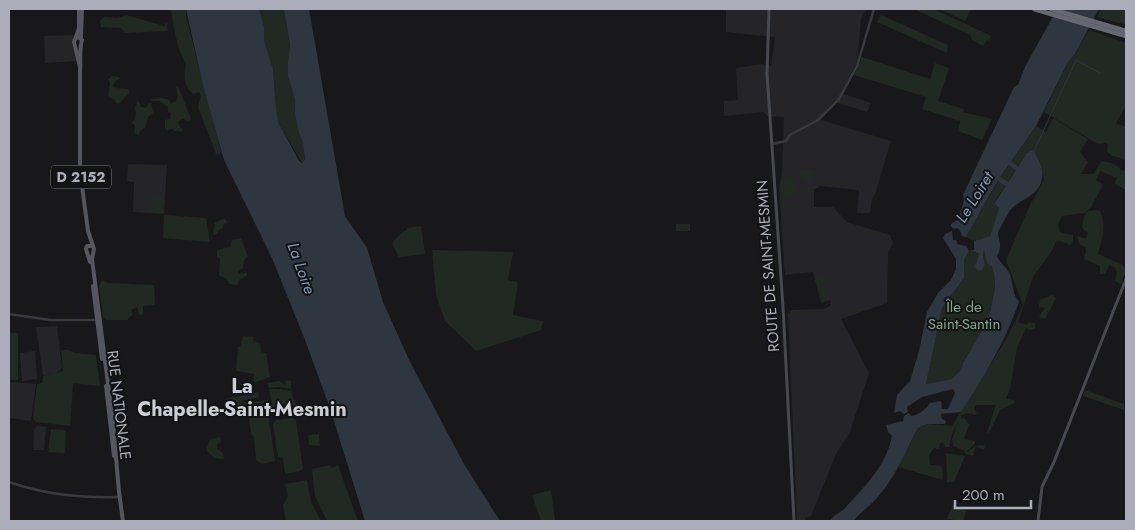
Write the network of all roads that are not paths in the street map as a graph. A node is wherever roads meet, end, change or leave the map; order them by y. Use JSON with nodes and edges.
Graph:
{"nodes":[{"id":1,"x":81,"y":9,"type":"edge"},
{"id":2,"x":769,"y":9,"type":"edge"},
{"id":3,"x":874,"y":9,"type":"edge"},
{"id":4,"x":1034,"y":9,"type":"edge"},
{"id":5,"x":1051,"y":9,"type":"edge"},
{"id":6,"x":1101,"y":26,"type":"junction"},
{"id":7,"x":1126,"y":31,"type":"edge"},
{"id":8,"x":1126,"y":36,"type":"edge"},
{"id":9,"x":78,"y":38,"type":"junction"},
{"id":10,"x":78,"y":44,"type":"junction"},
{"id":11,"x":772,"y":144,"type":"junction"},
{"id":12,"x":91,"y":247,"type":"junction"},
{"id":13,"x":87,"y":252,"type":"junction"},
{"id":14,"x":1126,"y":279,"type":"edge"},
{"id":15,"x":9,"y":314,"type":"edge"},
{"id":16,"x":99,"y":320,"type":"junction"},
{"id":17,"x":9,"y":482,"type":"edge"},
{"id":18,"x":120,"y":495,"type":"junction"},
{"id":19,"x":123,"y":521,"type":"edge"},
{"id":20,"x":794,"y":521,"type":"edge"},
{"id":21,"x":1038,"y":521,"type":"edge"}],
"edges":[{"from":1,"to":9,"type":"main road"},
{"from":2,"to":11,"type":"main road","name":"ROUTE DE SAINT-MESMIN"},
{"from":3,"to":11,"type":"street"},
{"from":4,"to":6,"type":"highway"},
{"from":5,"to":6,"type":"highway"},
{"from":6,"to":7,"type":"highway"},
{"from":6,"to":8,"type":"highway"},
{"from":9,"to":10,"type":"main road"},
{"from":9,"to":10,"type":"main road"},
{"from":10,"to":12,"type":"main road","number":"D 2152"},
{"from":11,"to":20,"type":"main road","name":"ROUTE DE SAINT-MESMIN"},
{"from":12,"to":13,"type":"main road"},
{"from":12,"to":13,"type":"main road"},
{"from":12,"to":16,"type":"main road","number":"D 2152"},
{"from":13,"to":16,"type":"main road","number":"D 2152"},
{"from":14,"to":21,"type":"main road"},
{"from":15,"to":16,"type":"street"},
{"from":16,"to":18,"type":"main road","name":"RUE NATIONALE","number":"D 2152"},
{"from":17,"to":18,"type":"street"},
{"from":18,"to":19,"type":"main road","name":"RUE NATIONALE","number":"D 2152"}]}
